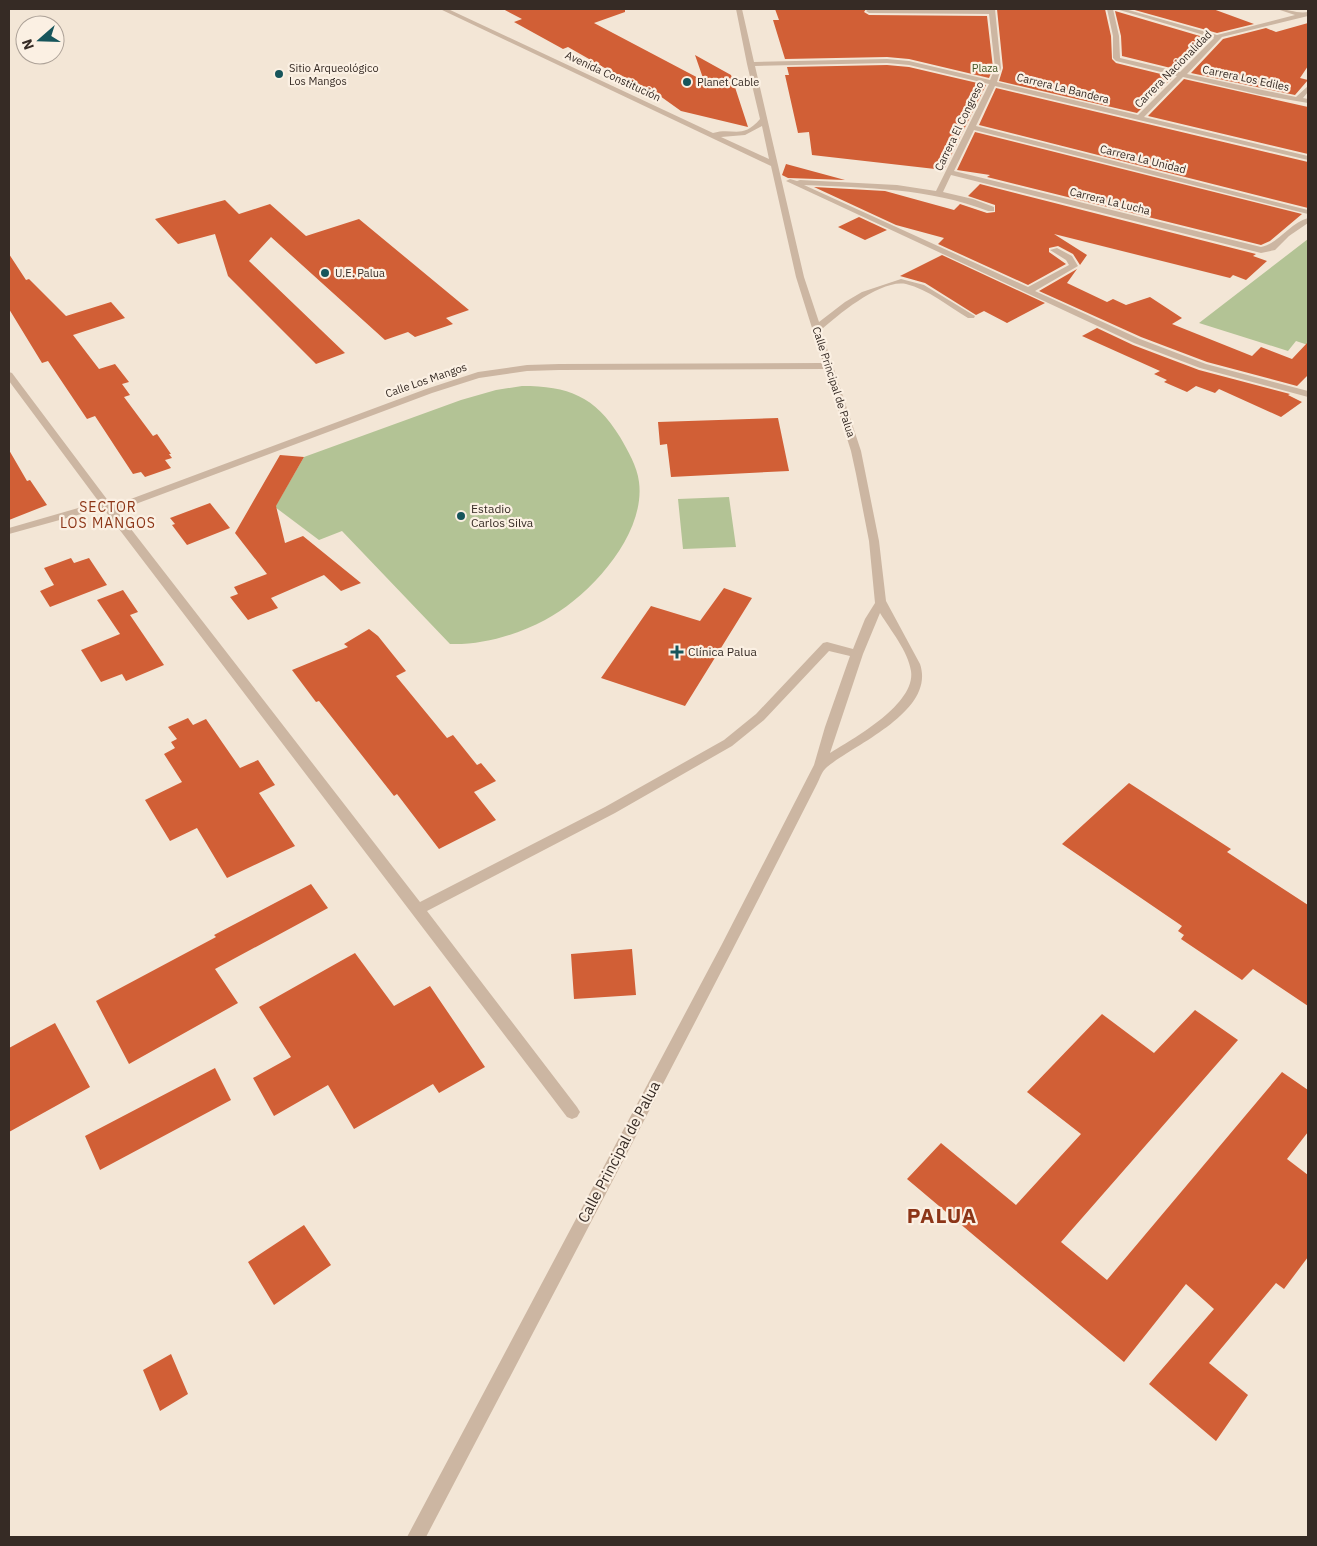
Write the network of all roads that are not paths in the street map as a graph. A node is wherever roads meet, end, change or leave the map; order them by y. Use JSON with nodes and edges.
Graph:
{"nodes":[{"id":1,"x":443,"y":9,"type":"edge"},
{"id":2,"x":739,"y":9,"type":"edge"},
{"id":3,"x":1110,"y":9,"type":"edge"},
{"id":4,"x":1119,"y":9,"type":"edge"},
{"id":5,"x":1280,"y":9,"type":"edge"},
{"id":6,"x":992,"y":10,"type":"edge"},
{"id":7,"x":869,"y":12,"type":"dead end"},
{"id":8,"x":1305,"y":14,"type":"edge"},
{"id":9,"x":1218,"y":37,"type":"junction"},
{"id":10,"x":750,"y":64,"type":"junction"},
{"id":11,"x":1180,"y":75,"type":"junction"},
{"id":12,"x":993,"y":83,"type":"junction"},
{"id":13,"x":1308,"y":88,"type":"edge"},
{"id":14,"x":1297,"y":100,"type":"junction"},
{"id":15,"x":1308,"y":101,"type":"edge"},
{"id":16,"x":1139,"y":118,"type":"junction"},
{"id":17,"x":763,"y":120,"type":"junction"},
{"id":18,"x":972,"y":126,"type":"junction"},
{"id":19,"x":703,"y":130,"type":"junction"},
{"id":20,"x":1308,"y":158,"type":"edge"},
{"id":21,"x":774,"y":164,"type":"junction"},
{"id":22,"x":949,"y":172,"type":"junction"},
{"id":23,"x":777,"y":181,"type":"junction"},
{"id":24,"x":790,"y":182,"type":"junction"},
{"id":25,"x":938,"y":194,"type":"junction"},
{"id":26,"x":991,"y":208,"type":"dead end"},
{"id":27,"x":1308,"y":212,"type":"edge"},
{"id":28,"x":1308,"y":220,"type":"edge"},
{"id":29,"x":1054,"y":250,"type":"dead end"},
{"id":30,"x":1028,"y":291,"type":"junction"},
{"id":31,"x":972,"y":316,"type":"dead end"},
{"id":32,"x":817,"y":329,"type":"junction"},
{"id":33,"x":828,"y":366,"type":"junction"},
{"id":34,"x":9,"y":375,"type":"edge"},
{"id":35,"x":1308,"y":394,"type":"edge"},
{"id":36,"x":108,"y":507,"type":"junction"},
{"id":37,"x":9,"y":531,"type":"edge"},
{"id":38,"x":881,"y":603,"type":"junction"},
{"id":39,"x":857,"y":654,"type":"junction"},
{"id":40,"x":820,"y":765,"type":"junction"},
{"id":41,"x":418,"y":909,"type":"junction"},
{"id":42,"x":572,"y":1112,"type":"dead end"},
{"id":43,"x":416,"y":1537,"type":"edge"}],
"edges":[{"from":1,"to":19,"type":"street","name":"Avenida Constitución"},
{"from":2,"to":10,"type":"street","name":"Calle Principal de Palua"},
{"from":3,"to":11,"type":"street","name":"Carrera Los Ediles"},
{"from":4,"to":9,"type":"street"},
{"from":5,"to":8,"type":"street"},
{"from":6,"to":7,"type":"street"},
{"from":6,"to":12,"type":"street","name":"Carrera El Congreso"},
{"from":8,"to":9,"type":"street","name":"Carrera Nacionalidad"},
{"from":9,"to":11,"type":"street","name":"Carrera Nacionalidad"},
{"from":10,"to":12,"type":"street","name":"Carrera La Bandera"},
{"from":10,"to":17,"type":"street","name":"Calle Principal de Palua"},
{"from":11,"to":14,"type":"street","name":"Carrera Los Ediles"},
{"from":11,"to":16,"type":"street","name":"Carrera Nacionalidad"},
{"from":12,"to":16,"type":"street","name":"Carrera La Bandera"},
{"from":12,"to":18,"type":"street","name":"Carrera El Congreso"},
{"from":13,"to":14,"type":"street"},
{"from":14,"to":15,"type":"street","name":"Carrera Los Ediles"},
{"from":16,"to":20,"type":"street","name":"Carrera La Bandera"},
{"from":17,"to":19,"type":"street"},
{"from":17,"to":21,"type":"street","name":"Calle Principal de Palua"},
{"from":18,"to":22,"type":"street","name":"Carrera El Congreso"},
{"from":18,"to":27,"type":"street","name":"Carrera La Unidad"},
{"from":19,"to":21,"type":"street","name":"Avenida Constitución"},
{"from":21,"to":23,"type":"street","name":"Calle Principal de Palua"},
{"from":22,"to":25,"type":"street","name":"Carrera El Congreso"},
{"from":22,"to":28,"type":"street","name":"Carrera La Lucha"},
{"from":23,"to":24,"type":"street"},
{"from":23,"to":32,"type":"street","name":"Calle Principal de Palua"},
{"from":24,"to":25,"type":"street"},
{"from":24,"to":30,"type":"street"},
{"from":25,"to":26,"type":"street"},
{"from":29,"to":30,"type":"street"},
{"from":30,"to":35,"type":"street"},
{"from":31,"to":32,"type":"street"},
{"from":32,"to":33,"type":"street","name":"Calle Principal de Palua"},
{"from":33,"to":36,"type":"street","name":"Calle Los Mangos"},
{"from":33,"to":38,"type":"street","name":"Calle Principal de Palua"},
{"from":34,"to":36,"type":"street"},
{"from":36,"to":37,"type":"street","name":"Calle Los Mangos"},
{"from":36,"to":41,"type":"street"},
{"from":38,"to":39,"type":"street","name":"Calle Principal de Palua"},
{"from":38,"to":40,"type":"street","name":"Calle Principal de Palua"},
{"from":39,"to":40,"type":"street","name":"Calle Principal de Palua"},
{"from":39,"to":41,"type":"street"},
{"from":40,"to":43,"type":"street","name":"Calle Principal de Palua"},
{"from":41,"to":42,"type":"street"}]}
